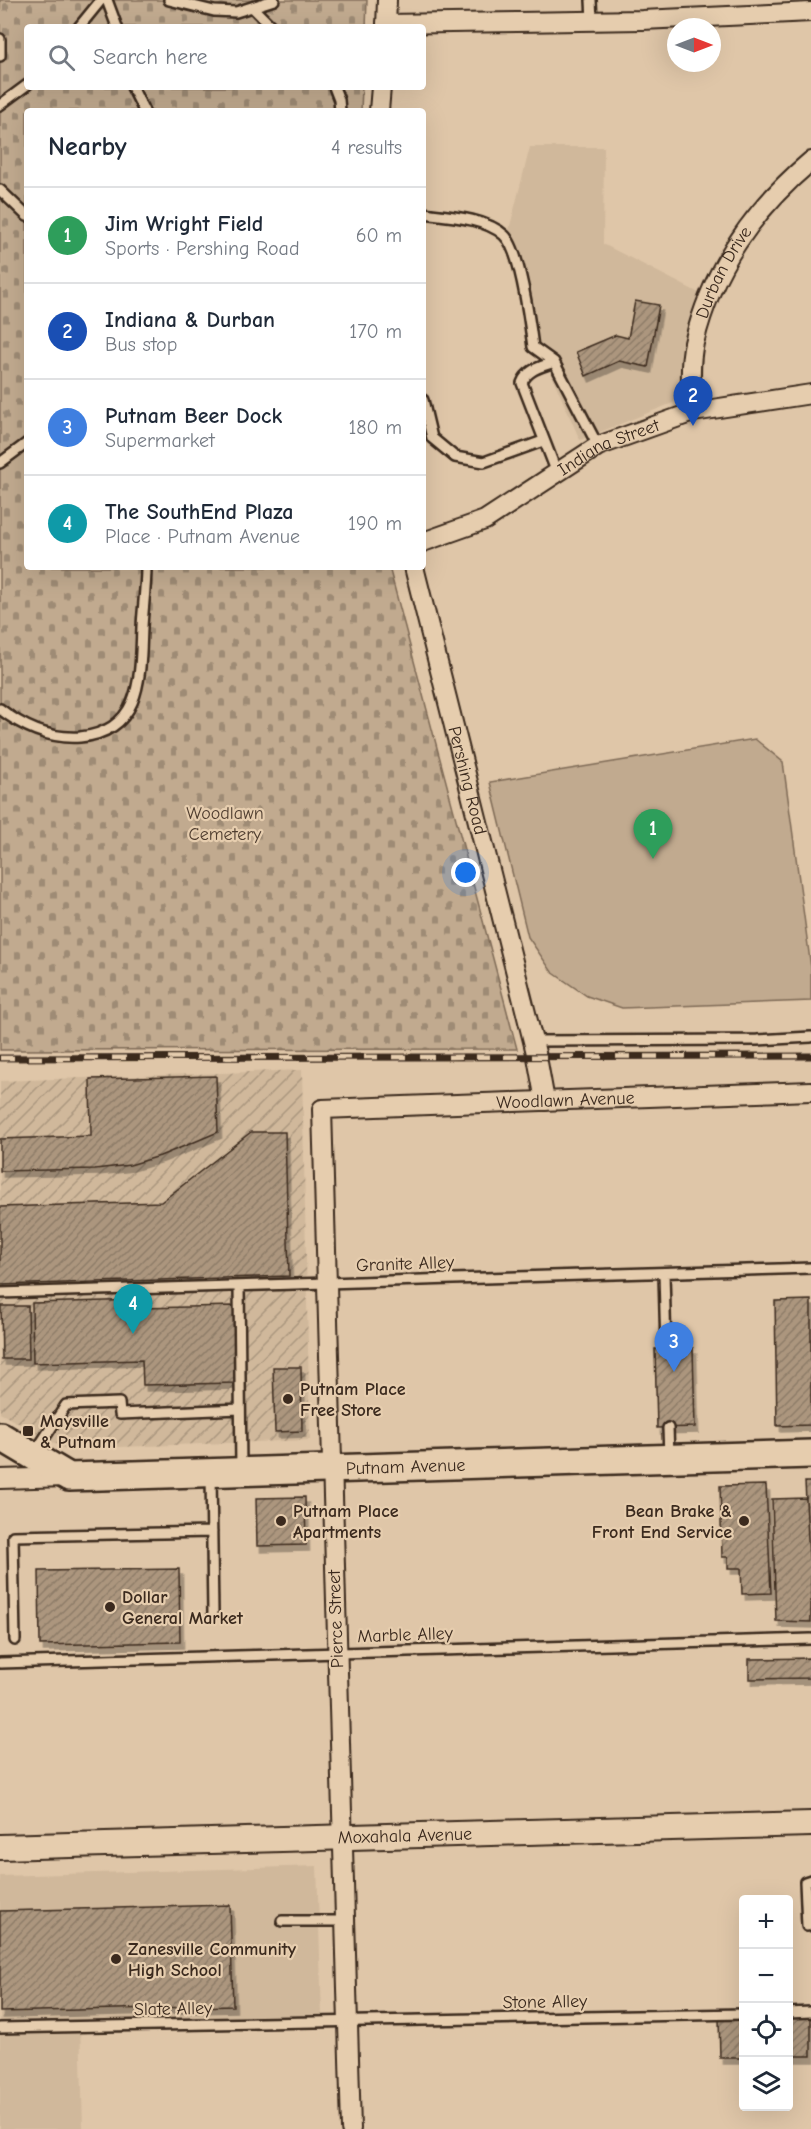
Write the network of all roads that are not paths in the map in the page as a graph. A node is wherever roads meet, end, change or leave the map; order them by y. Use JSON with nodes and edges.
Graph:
{"nodes":[{"id":1,"x":101,"y":0,"type":"edge"},
{"id":2,"x":107,"y":0,"type":"edge"},
{"id":3,"x":169,"y":0,"type":"edge"},
{"id":4,"x":274,"y":0,"type":"edge"},
{"id":5,"x":387,"y":0,"type":"edge"},
{"id":6,"x":591,"y":0,"type":"edge"},
{"id":7,"x":252,"y":8,"type":"junction"},
{"id":8,"x":811,"y":12,"type":"edge"},
{"id":9,"x":592,"y":21,"type":"junction"},
{"id":10,"x":81,"y":24,"type":"edge"},
{"id":11,"x":116,"y":24,"type":"edge"},
{"id":12,"x":269,"y":24,"type":"edge"},
{"id":13,"x":386,"y":24,"type":"edge"},
{"id":14,"x":426,"y":25,"type":"edge"},
{"id":15,"x":0,"y":39,"type":"edge"},
{"id":16,"x":0,"y":56,"type":"edge"},
{"id":17,"x":24,"y":87,"type":"edge"},
{"id":18,"x":134,"y":90,"type":"edge"},
{"id":19,"x":335,"y":90,"type":"edge"},
{"id":20,"x":381,"y":90,"type":"edge"},
{"id":21,"x":0,"y":105,"type":"edge"},
{"id":22,"x":142,"y":108,"type":"edge"},
{"id":23,"x":340,"y":108,"type":"edge"},
{"id":24,"x":380,"y":108,"type":"edge"},
{"id":25,"x":811,"y":160,"type":"edge"},
{"id":26,"x":0,"y":190,"type":"edge"},
{"id":27,"x":24,"y":213,"type":"edge"},
{"id":28,"x":426,"y":214,"type":"edge"},
{"id":29,"x":554,"y":362,"type":"junction"},
{"id":30,"x":811,"y":394,"type":"edge"},
{"id":31,"x":693,"y":412,"type":"junction"},
{"id":32,"x":426,"y":413,"type":"edge"},
{"id":33,"x":543,"y":441,"type":"junction"},
{"id":34,"x":24,"y":445,"type":"edge"},
{"id":35,"x":598,"y":446,"type":"junction"},
{"id":36,"x":0,"y":463,"type":"edge"},
{"id":37,"x":557,"y":473,"type":"junction"},
{"id":38,"x":426,"y":541,"type":"edge"},
{"id":39,"x":146,"y":570,"type":"edge"},
{"id":40,"x":415,"y":570,"type":"edge"},
{"id":41,"x":0,"y":709,"type":"edge"},
{"id":42,"x":811,"y":1037,"type":"edge"},
{"id":43,"x":533,"y":1041,"type":"junction"},
{"id":44,"x":811,"y":1091,"type":"edge"},
{"id":45,"x":545,"y":1101,"type":"junction"},
{"id":46,"x":322,"y":1109,"type":"joint"},
{"id":47,"x":811,"y":1268,"type":"edge"},
{"id":48,"x":664,"y":1273,"type":"junction"},
{"id":49,"x":327,"y":1283,"type":"junction"},
{"id":50,"x":239,"y":1286,"type":"junction"},
{"id":51,"x":0,"y":1293,"type":"edge"},
{"id":52,"x":666,"y":1349,"type":"dead end"},
{"id":53,"x":240,"y":1409,"type":"junction"},
{"id":54,"x":668,"y":1428,"type":"dead end"},
{"id":55,"x":0,"y":1436,"type":"edge"},
{"id":56,"x":811,"y":1454,"type":"edge"},
{"id":57,"x":33,"y":1456,"type":"junction"},
{"id":58,"x":669,"y":1459,"type":"junction"},
{"id":59,"x":333,"y":1469,"type":"junction"},
{"id":60,"x":241,"y":1472,"type":"junction"},
{"id":61,"x":211,"y":1473,"type":"junction"},
{"id":62,"x":69,"y":1477,"type":"junction"},
{"id":63,"x":0,"y":1479,"type":"edge"},
{"id":64,"x":212,"y":1532,"type":"junction"},
{"id":65,"x":213,"y":1614,"type":"dead end"},
{"id":66,"x":15,"y":1640,"type":"dead end"},
{"id":67,"x":811,"y":1640,"type":"edge"},
{"id":68,"x":337,"y":1653,"type":"junction"},
{"id":69,"x":0,"y":1663,"type":"edge"},
{"id":70,"x":811,"y":1824,"type":"edge"},
{"id":71,"x":343,"y":1839,"type":"junction"},
{"id":72,"x":0,"y":1847,"type":"edge"},
{"id":73,"x":811,"y":1880,"type":"edge"},
{"id":74,"x":345,"y":1920,"type":"junction"},
{"id":75,"x":282,"y":1921,"type":"dead end"},
{"id":76,"x":807,"y":1926,"type":"dead end"},
{"id":77,"x":811,"y":2012,"type":"edge"},
{"id":78,"x":793,"y":2013,"type":"edge"},
{"id":79,"x":739,"y":2014,"type":"edge"},
{"id":80,"x":347,"y":2022,"type":"junction"},
{"id":81,"x":0,"y":2028,"type":"edge"},
{"id":82,"x":351,"y":2129,"type":"edge"}],
"edges":[{"from":1,"to":10,"type":"lane"},
{"from":2,"to":11,"type":"lane"},
{"from":3,"to":7,"type":"lane"},
{"from":4,"to":7,"type":"lane"},
{"from":5,"to":13,"type":"street"},
{"from":6,"to":9,"type":"lane"},
{"from":7,"to":12,"type":"lane"},
{"from":8,"to":9,"type":"street"},
{"from":9,"to":14,"type":"street"},
{"from":15,"to":16,"type":"lane"},
{"from":17,"to":21,"type":"lane"},
{"from":18,"to":22,"type":"lane"},
{"from":19,"to":23,"type":"lane"},
{"from":20,"to":24,"type":"street"},
{"from":25,"to":31,"type":"street","name":"Durban Drive"},
{"from":26,"to":27,"type":"lane"},
{"from":28,"to":29,"type":"lane"},
{"from":29,"to":33,"type":"lane"},
{"from":29,"to":35,"type":"lane"},
{"from":30,"to":31,"type":"street","name":"Indiana Street"},
{"from":31,"to":35,"type":"street","name":"Indiana Street"},
{"from":32,"to":33,"type":"lane"},
{"from":33,"to":37,"type":"lane"},
{"from":34,"to":36,"type":"lane"},
{"from":35,"to":37,"type":"street","name":"Indiana Street"},
{"from":37,"to":38,"type":"street","name":"Indiana Street"},
{"from":39,"to":41,"type":"lane"},
{"from":40,"to":43,"type":"street","name":"Pershing Road"},
{"from":42,"to":43,"type":"lane"},
{"from":43,"to":45,"type":"street","name":"Pershing Road"},
{"from":44,"to":45,"type":"street","name":"Woodlawn Avenue"},
{"from":45,"to":46,"type":"street","name":"Woodlawn Avenue"},
{"from":46,"to":49,"type":"street","name":"Pierce Street"},
{"from":47,"to":48,"type":"lane","name":"Granite Alley"},
{"from":48,"to":49,"type":"lane","name":"Granite Alley"},
{"from":48,"to":52,"type":"lane"},
{"from":49,"to":50,"type":"lane","name":"Granite Alley"},
{"from":49,"to":59,"type":"street","name":"Pierce Street"},
{"from":50,"to":51,"type":"lane","name":"Granite Alley"},
{"from":50,"to":53,"type":"lane"},
{"from":53,"to":57,"type":"lane"},
{"from":53,"to":60,"type":"lane"},
{"from":54,"to":58,"type":"lane"},
{"from":55,"to":57,"type":"main road"},
{"from":56,"to":58,"type":"main road","name":"Putnam Avenue"},
{"from":57,"to":62,"type":"main road"},
{"from":58,"to":59,"type":"main road","name":"Putnam Avenue"},
{"from":59,"to":60,"type":"main road","name":"Putnam Avenue"},
{"from":59,"to":68,"type":"street","name":"Pierce Street"},
{"from":60,"to":61,"type":"main road","name":"Putnam Avenue"},
{"from":61,"to":62,"type":"main road","name":"Putnam Avenue"},
{"from":61,"to":64,"type":"lane"},
{"from":62,"to":63,"type":"street","name":"Putnam Avenue"},
{"from":64,"to":65,"type":"lane"},
{"from":64,"to":66,"type":"lane"},
{"from":67,"to":68,"type":"lane","name":"Marble Alley"},
{"from":68,"to":69,"type":"lane","name":"Marble Alley"},
{"from":68,"to":71,"type":"street","name":"Pierce Street"},
{"from":70,"to":71,"type":"street","name":"Moxahala Avenue"},
{"from":71,"to":72,"type":"street","name":"Moxahala Avenue"},
{"from":71,"to":74,"type":"street","name":"Pierce Street"},
{"from":73,"to":76,"type":"lane"},
{"from":74,"to":75,"type":"lane"},
{"from":74,"to":80,"type":"street","name":"Pierce Street"},
{"from":77,"to":78,"type":"lane"},
{"from":79,"to":80,"type":"lane","name":"Stone Alley"},
{"from":80,"to":81,"type":"lane","name":"Slate Alley"},
{"from":80,"to":82,"type":"street","name":"Pierce Street"}]}
